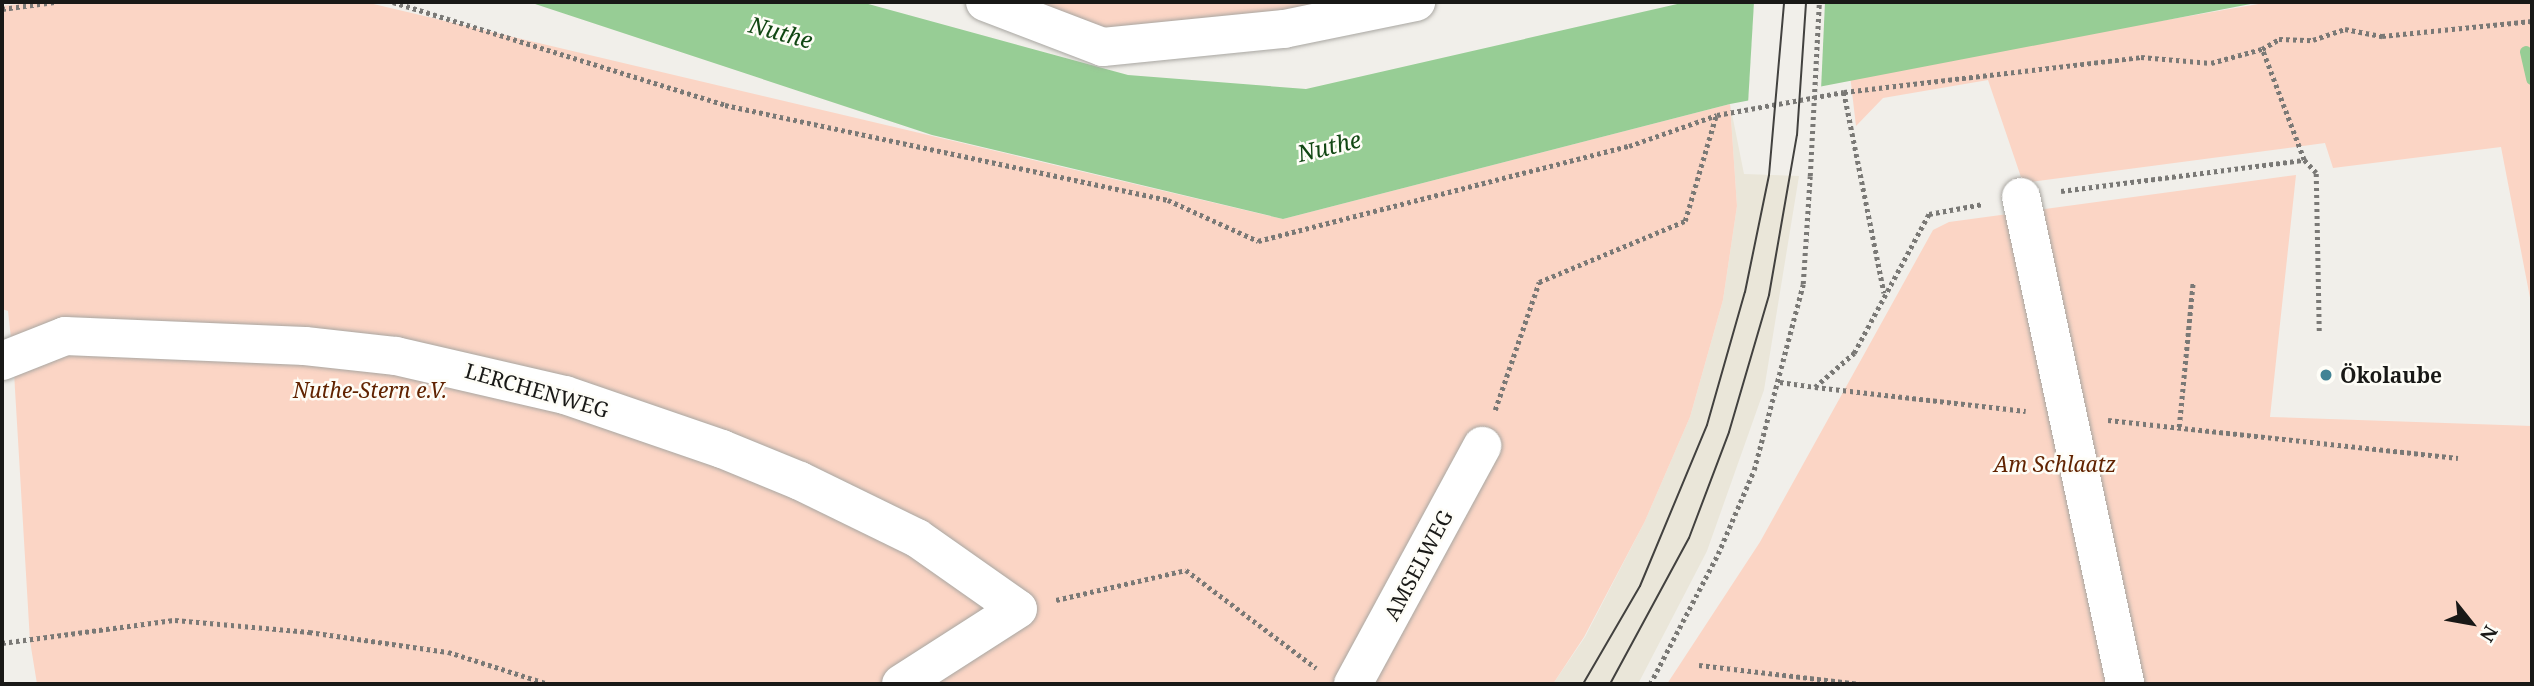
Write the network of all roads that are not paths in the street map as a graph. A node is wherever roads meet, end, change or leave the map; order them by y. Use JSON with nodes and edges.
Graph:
{"nodes":[{"id":1,"x":985,"y":2,"type":"edge"},
{"id":2,"x":1416,"y":2,"type":"edge"},
{"id":3,"x":2021,"y":197,"type":"dead end"},
{"id":4,"x":7,"y":359,"type":"edge"},
{"id":5,"x":1482,"y":446,"type":"road end"},
{"id":6,"x":1340,"y":680,"type":"edge"},
{"id":7,"x":901,"y":684,"type":"edge"},
{"id":8,"x":2125,"y":684,"type":"edge"}],
"edges":[{"from":1,"to":2,"type":"lane"},
{"from":3,"to":8,"type":"lane"},
{"from":4,"to":7,"type":"lane","name":"LERCHENWEG"},
{"from":5,"to":6,"type":"lane","name":"AMSELWEG"}]}
